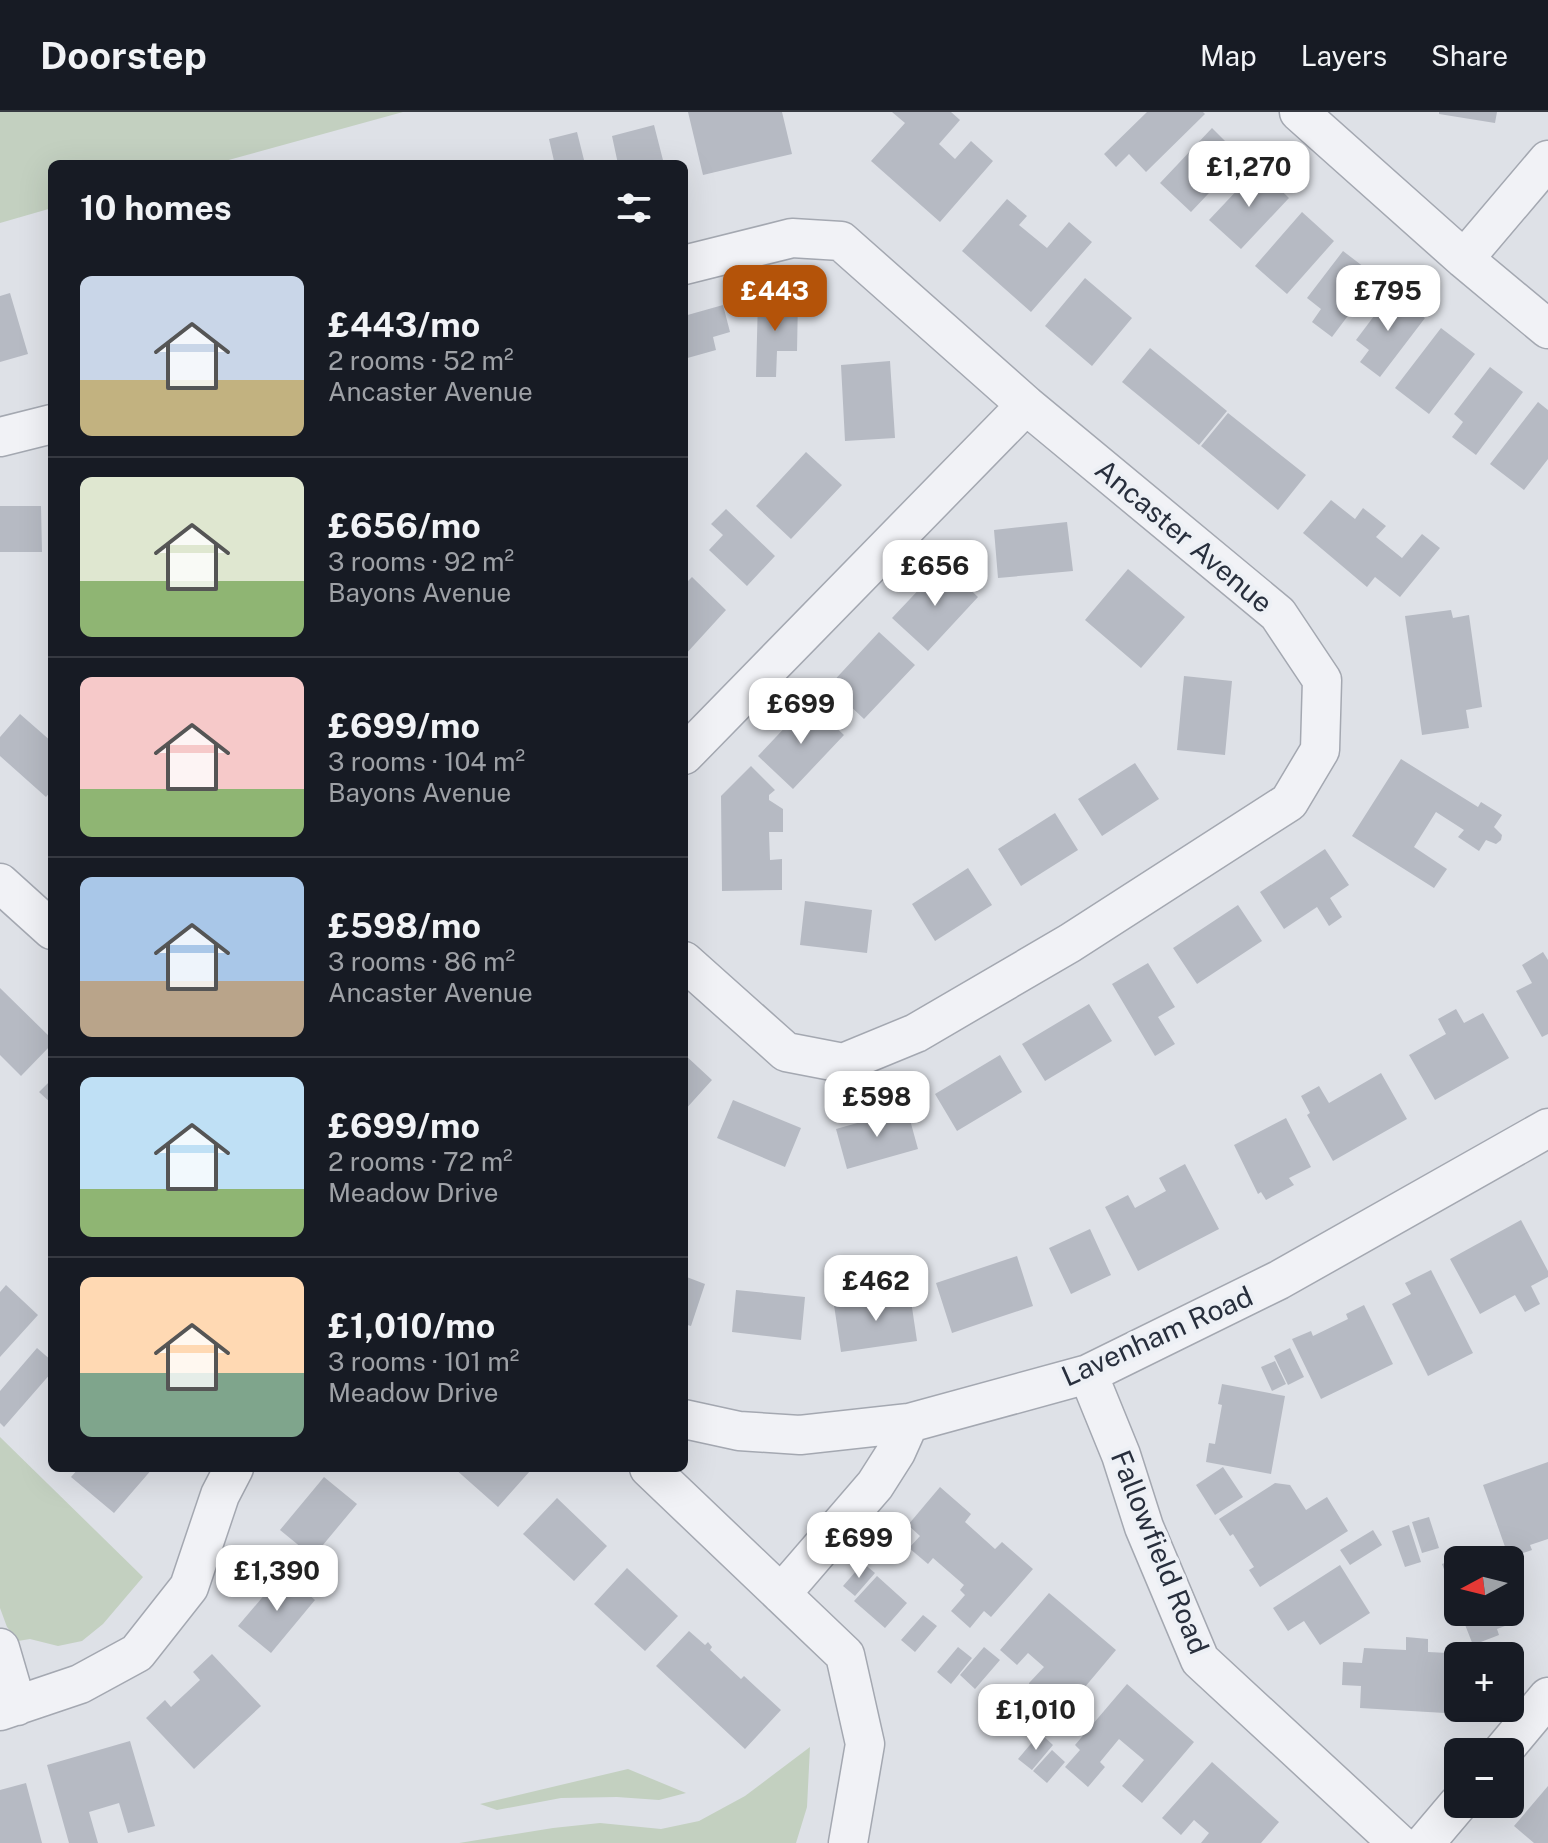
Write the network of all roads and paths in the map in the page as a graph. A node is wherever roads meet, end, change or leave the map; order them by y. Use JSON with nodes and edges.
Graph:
{"nodes":[{"id":1,"x":1299,"y":112,"type":"edge"},
{"id":2,"x":1548,"y":160,"type":"edge"},
{"id":3,"x":1464,"y":259,"type":"junction"},
{"id":4,"x":688,"y":264,"type":"edge"},
{"id":5,"x":1548,"y":329,"type":"edge"},
{"id":6,"x":1026,"y":405,"type":"junction"},
{"id":7,"x":48,"y":425,"type":"edge"},
{"id":8,"x":0,"y":437,"type":"edge"},
{"id":9,"x":688,"y":751,"type":"edge"},
{"id":10,"x":0,"y":883,"type":"edge"},
{"id":11,"x":48,"y":926,"type":"edge"},
{"id":12,"x":688,"y":965,"type":"edge"},
{"id":13,"x":1548,"y":1128,"type":"edge"},
{"id":14,"x":1088,"y":1374,"type":"junction"},
{"id":15,"x":688,"y":1420,"type":"edge"},
{"id":16,"x":909,"y":1423,"type":"junction"},
{"id":17,"x":232,"y":1472,"type":"edge"},
{"id":18,"x":653,"y":1472,"type":"edge"},
{"id":19,"x":781,"y":1594,"type":"junction"},
{"id":20,"x":0,"y":1648,"type":"edge"},
{"id":21,"x":1548,"y":1697,"type":"edge"},
{"id":22,"x":8,"y":1708,"type":"edge"},
{"id":23,"x":1514,"y":1738,"type":"edge"},
{"id":24,"x":1446,"y":1818,"type":"edge"},
{"id":25,"x":848,"y":1843,"type":"edge"},
{"id":26,"x":1398,"y":1843,"type":"edge"},
{"id":27,"x":1425,"y":1843,"type":"edge"}],
"edges":[{"from":1,"to":3,"type":"street"},
{"from":2,"to":3,"type":"street"},
{"from":3,"to":5,"type":"street"},
{"from":4,"to":6,"type":"street","name":"Ancaster Avenue"},
{"from":6,"to":9,"type":"street"},
{"from":6,"to":12,"type":"street","name":"Ancaster Avenue"},
{"from":7,"to":8,"type":"street"},
{"from":10,"to":11,"type":"street"},
{"from":13,"to":14,"type":"street","name":"Lavenham Road"},
{"from":14,"to":16,"type":"street","name":"Lavenham Road"},
{"from":14,"to":26,"type":"street","name":"Fallowfield Road"},
{"from":15,"to":16,"type":"street","name":"Lavenham Road"},
{"from":16,"to":19,"type":"street"},
{"from":17,"to":22,"type":"street"},
{"from":18,"to":19,"type":"street"},
{"from":19,"to":25,"type":"street"},
{"from":20,"to":22,"type":"street"},
{"from":21,"to":23,"type":"street"},
{"from":24,"to":27,"type":"street"}]}
